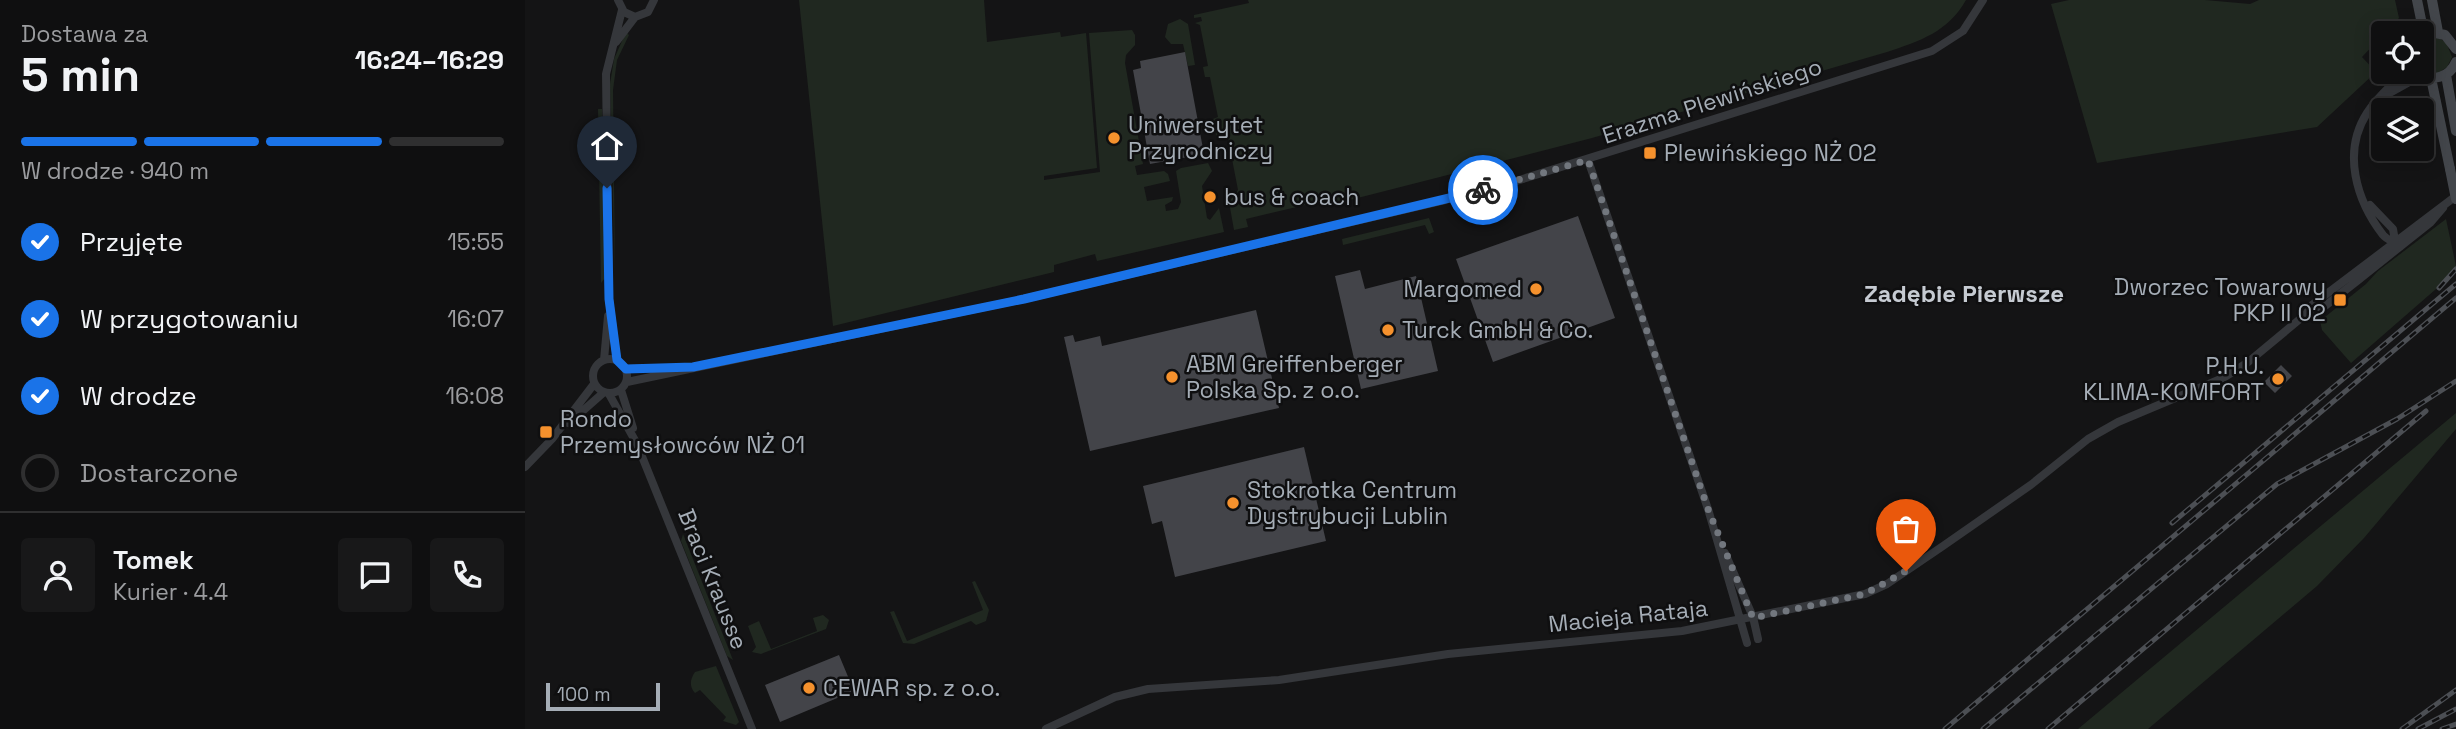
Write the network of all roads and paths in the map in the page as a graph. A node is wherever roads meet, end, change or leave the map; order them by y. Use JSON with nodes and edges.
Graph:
{"nodes":[{"id":1,"x":609,"y":0,"type":"edge"},
{"id":2,"x":654,"y":0,"type":"edge"},
{"id":3,"x":1983,"y":0,"type":"edge"},
{"id":4,"x":2417,"y":0,"type":"edge"},
{"id":5,"x":2432,"y":0,"type":"edge"},
{"id":6,"x":619,"y":5,"type":"edge"},
{"id":7,"x":635,"y":16,"type":"junction"},
{"id":8,"x":2421,"y":21,"type":"edge"},
{"id":9,"x":2438,"y":32,"type":"junction"},
{"id":10,"x":2434,"y":33,"type":"edge"},
{"id":11,"x":614,"y":45,"type":"junction"},
{"id":12,"x":2456,"y":49,"type":"edge"},
{"id":13,"x":2456,"y":62,"type":"edge"},
{"id":14,"x":2434,"y":75,"type":"edge"},
{"id":15,"x":2446,"y":75,"type":"junction"},
{"id":16,"x":2393,"y":84,"type":"edge"},
{"id":17,"x":2408,"y":84,"type":"edge"},
{"id":18,"x":2426,"y":84,"type":"edge"},
{"id":19,"x":2380,"y":98,"type":"edge"},
{"id":20,"x":2384,"y":98,"type":"edge"},
{"id":21,"x":2371,"y":110,"type":"edge"},
{"id":22,"x":2456,"y":131,"type":"edge"},
{"id":23,"x":1588,"y":160,"type":"junction"},
{"id":24,"x":2456,"y":198,"type":"edge"},
{"id":25,"x":2398,"y":244,"type":"junction"},
{"id":26,"x":609,"y":299,"type":"junction"},
{"id":27,"x":604,"y":360,"type":"junction"},
{"id":28,"x":617,"y":360,"type":"junction"},
{"id":29,"x":693,"y":367,"type":"junction"},
{"id":30,"x":626,"y":369,"type":"junction"},
{"id":31,"x":627,"y":382,"type":"junction"},
{"id":32,"x":594,"y":384,"type":"junction"},
{"id":33,"x":621,"y":390,"type":"junction"},
{"id":34,"x":606,"y":393,"type":"junction"},
{"id":35,"x":552,"y":439,"type":"junction"},
{"id":36,"x":637,"y":444,"type":"junction"},
{"id":37,"x":525,"y":467,"type":"edge"},
{"id":38,"x":1708,"y":509,"type":"junction"},
{"id":39,"x":1753,"y":618,"type":"junction"},
{"id":40,"x":1742,"y":620,"type":"junction"},
{"id":41,"x":1758,"y":639,"type":"dead end"},
{"id":42,"x":1747,"y":643,"type":"dead end"},
{"id":43,"x":752,"y":729,"type":"edge"},
{"id":44,"x":1046,"y":729,"type":"edge"}],
"edges":[{"from":1,"to":6,"type":"street"},
{"from":2,"to":7,"type":"street"},
{"from":3,"to":23,"type":"street","name":"Erazma Plewińskiego"},
{"from":4,"to":8,"type":"street"},
{"from":5,"to":9,"type":"street"},
{"from":6,"to":7,"type":"street"},
{"from":6,"to":11,"type":"street"},
{"from":7,"to":11,"type":"street"},
{"from":9,"to":10,"type":"street"},
{"from":9,"to":12,"type":"street"},
{"from":11,"to":26,"type":"street"},
{"from":13,"to":15,"type":"street"},
{"from":14,"to":15,"type":"street"},
{"from":15,"to":22,"type":"street"},
{"from":16,"to":19,"type":"street"},
{"from":17,"to":20,"type":"street"},
{"from":18,"to":24,"type":"street","bridge":true},
{"from":21,"to":25,"type":"street"},
{"from":23,"to":29,"type":"street","name":"Erazma Plewińskiego"},
{"from":23,"to":38,"type":"street"},
{"from":24,"to":25,"type":"street","name":"Macieja Rataja"},
{"from":25,"to":39,"type":"street","name":"Macieja Rataja"},
{"from":26,"to":27,"type":"street"},
{"from":26,"to":28,"type":"street"},
{"from":27,"to":28,"type":"street"},
{"from":27,"to":32,"type":"street"},
{"from":28,"to":30,"type":"street"},
{"from":29,"to":30,"type":"street","name":"Erazma Plewińskiego"},
{"from":29,"to":31,"type":"street","name":"Erazma Plewińskiego"},
{"from":30,"to":31,"type":"street"},
{"from":31,"to":33,"type":"street"},
{"from":32,"to":34,"type":"street"},
{"from":32,"to":35,"type":"street"},
{"from":33,"to":34,"type":"street"},
{"from":33,"to":36,"type":"street","name":"Braci Krausse"},
{"from":34,"to":35,"type":"street"},
{"from":34,"to":36,"type":"street","name":"Braci Krausse"},
{"from":35,"to":37,"type":"street"},
{"from":36,"to":43,"type":"street","name":"Braci Krausse"},
{"from":38,"to":39,"type":"street"},
{"from":38,"to":40,"type":"street"},
{"from":39,"to":40,"type":"street","name":"Macieja Rataja"},
{"from":39,"to":41,"type":"street"},
{"from":40,"to":42,"type":"street"},
{"from":40,"to":44,"type":"street","name":"Macieja Rataja"}]}
